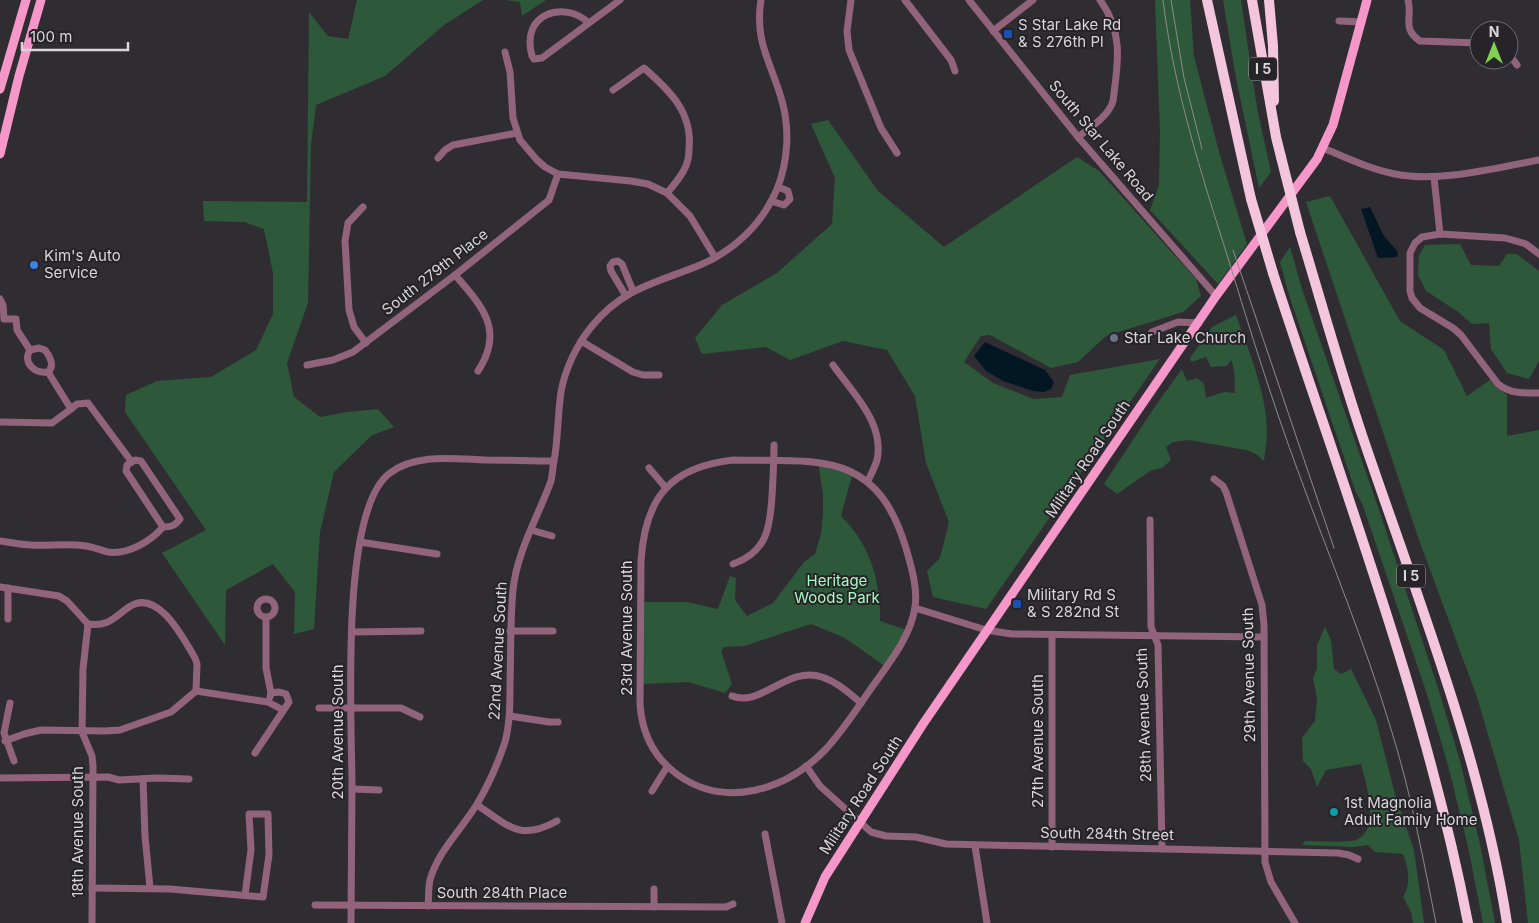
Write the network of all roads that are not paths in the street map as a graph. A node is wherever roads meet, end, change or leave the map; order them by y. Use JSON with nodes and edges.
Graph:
{"nodes":[{"id":1,"x":26,"y":0,"type":"edge"},
{"id":2,"x":41,"y":0,"type":"edge"},
{"id":3,"x":620,"y":0,"type":"edge"},
{"id":4,"x":761,"y":0,"type":"edge"},
{"id":5,"x":851,"y":0,"type":"edge"},
{"id":6,"x":905,"y":0,"type":"edge"},
{"id":7,"x":969,"y":0,"type":"edge"},
{"id":8,"x":1033,"y":0,"type":"edge"},
{"id":9,"x":1100,"y":0,"type":"edge"},
{"id":10,"x":1206,"y":0,"type":"edge"},
{"id":11,"x":1211,"y":0,"type":"edge"},
{"id":12,"x":1252,"y":0,"type":"edge"},
{"id":13,"x":1269,"y":0,"type":"edge"},
{"id":14,"x":1367,"y":0,"type":"edge"},
{"id":15,"x":1408,"y":0,"type":"edge"},
{"id":16,"x":1339,"y":21,"type":"dead end"},
{"id":17,"x":1362,"y":22,"type":"junction"},
{"id":18,"x":589,"y":24,"type":"junction"},
{"id":19,"x":993,"y":31,"type":"junction"},
{"id":20,"x":1469,"y":42,"type":"edge"},
{"id":21,"x":1216,"y":44,"type":"junction"},
{"id":22,"x":505,"y":52,"type":"dead end"},
{"id":23,"x":4,"y":62,"type":"edge"},
{"id":24,"x":955,"y":72,"type":"dead end"},
{"id":25,"x":0,"y":89,"type":"edge"},
{"id":26,"x":613,"y":90,"type":"dead end"},
{"id":27,"x":517,"y":133,"type":"junction"},
{"id":28,"x":1276,"y":137,"type":"junction"},
{"id":29,"x":1078,"y":138,"type":"junction"},
{"id":30,"x":1324,"y":148,"type":"junction"},
{"id":31,"x":897,"y":153,"type":"dead end"},
{"id":32,"x":0,"y":154,"type":"edge"},
{"id":33,"x":438,"y":158,"type":"dead end"},
{"id":34,"x":1539,"y":160,"type":"edge"},
{"id":35,"x":558,"y":174,"type":"junction"},
{"id":36,"x":1434,"y":177,"type":"junction"},
{"id":37,"x":778,"y":187,"type":"junction"},
{"id":38,"x":667,"y":193,"type":"junction"},
{"id":39,"x":771,"y":201,"type":"junction"},
{"id":40,"x":363,"y":207,"type":"dead end"},
{"id":41,"x":1440,"y":234,"type":"junction"},
{"id":42,"x":1539,"y":254,"type":"edge"},
{"id":43,"x":715,"y":257,"type":"junction"},
{"id":44,"x":455,"y":275,"type":"junction"},
{"id":45,"x":1216,"y":296,"type":"junction"},
{"id":46,"x":0,"y":299,"type":"edge"},
{"id":47,"x":1199,"y":323,"type":"junction"},
{"id":48,"x":1152,"y":332,"type":"dead end"},
{"id":49,"x":581,"y":341,"type":"junction"},
{"id":50,"x":366,"y":343,"type":"junction"},
{"id":51,"x":30,"y":350,"type":"junction"},
{"id":52,"x":307,"y":365,"type":"dead end"},
{"id":53,"x":832,"y":365,"type":"dead end"},
{"id":54,"x":478,"y":370,"type":"dead end"},
{"id":55,"x":48,"y":372,"type":"junction"},
{"id":56,"x":659,"y":375,"type":"dead end"},
{"id":57,"x":1539,"y":393,"type":"edge"},
{"id":58,"x":71,"y":409,"type":"junction"},
{"id":59,"x":0,"y":422,"type":"edge"},
{"id":60,"x":774,"y":444,"type":"dead end"},
{"id":61,"x":131,"y":461,"type":"junction"},
{"id":62,"x":554,"y":461,"type":"junction"},
{"id":63,"x":774,"y":462,"type":"junction"},
{"id":64,"x":649,"y":468,"type":"dead end"},
{"id":65,"x":1214,"y":479,"type":"dead end"},
{"id":66,"x":868,"y":481,"type":"junction"},
{"id":67,"x":666,"y":488,"type":"junction"},
{"id":68,"x":1150,"y":520,"type":"dead end"},
{"id":69,"x":163,"y":527,"type":"junction"},
{"id":70,"x":531,"y":530,"type":"junction"},
{"id":71,"x":552,"y":536,"type":"dead end"},
{"id":72,"x":0,"y":541,"type":"edge"},
{"id":73,"x":360,"y":542,"type":"junction"},
{"id":74,"x":437,"y":554,"type":"dead end"},
{"id":75,"x":733,"y":564,"type":"dead end"},
{"id":76,"x":4,"y":587,"type":"edge"},
{"id":77,"x":915,"y":608,"type":"junction"},
{"id":78,"x":266,"y":617,"type":"dead end"},
{"id":79,"x":8,"y":619,"type":"dead end"},
{"id":80,"x":88,"y":624,"type":"junction"},
{"id":81,"x":986,"y":630,"type":"junction"},
{"id":82,"x":421,"y":631,"type":"dead end"},
{"id":83,"x":510,"y":631,"type":"junction"},
{"id":84,"x":553,"y":631,"type":"dead end"},
{"id":85,"x":352,"y":632,"type":"junction"},
{"id":86,"x":1052,"y":635,"type":"junction"},
{"id":87,"x":1154,"y":635,"type":"junction"},
{"id":88,"x":1264,"y":637,"type":"junction"},
{"id":89,"x":196,"y":691,"type":"junction"},
{"id":90,"x":271,"y":693,"type":"junction"},
{"id":91,"x":732,"y":696,"type":"dead end"},
{"id":92,"x":10,"y":702,"type":"dead end"},
{"id":93,"x":268,"y":702,"type":"junction"},
{"id":94,"x":860,"y":703,"type":"junction"},
{"id":95,"x":318,"y":708,"type":"dead end"},
{"id":96,"x":351,"y":708,"type":"junction"},
{"id":97,"x":283,"y":710,"type":"junction"},
{"id":98,"x":510,"y":716,"type":"junction"},
{"id":99,"x":420,"y":717,"type":"dead end"},
{"id":100,"x":558,"y":722,"type":"dead end"},
{"id":101,"x":82,"y":732,"type":"junction"},
{"id":102,"x":5,"y":741,"type":"junction"},
{"id":103,"x":255,"y":753,"type":"dead end"},
{"id":104,"x":14,"y":761,"type":"dead end"},
{"id":105,"x":806,"y":766,"type":"junction"},
{"id":106,"x":667,"y":767,"type":"junction"},
{"id":107,"x":0,"y":778,"type":"edge"},
{"id":108,"x":93,"y":778,"type":"junction"},
{"id":109,"x":143,"y":779,"type":"junction"},
{"id":110,"x":189,"y":779,"type":"dead end"},
{"id":111,"x":352,"y":789,"type":"junction"},
{"id":112,"x":379,"y":790,"type":"dead end"},
{"id":113,"x":652,"y":791,"type":"dead end"},
{"id":114,"x":477,"y":805,"type":"junction"},
{"id":115,"x":557,"y":821,"type":"dead end"},
{"id":116,"x":860,"y":822,"type":"junction"},
{"id":117,"x":766,"y":834,"type":"dead end"},
{"id":118,"x":975,"y":846,"type":"junction"},
{"id":119,"x":1052,"y":847,"type":"junction"},
{"id":120,"x":1162,"y":849,"type":"junction"},
{"id":121,"x":1265,"y":852,"type":"junction"},
{"id":122,"x":1358,"y":859,"type":"dead end"},
{"id":123,"x":92,"y":888,"type":"junction"},
{"id":124,"x":150,"y":888,"type":"junction"},
{"id":125,"x":654,"y":889,"type":"dead end"},
{"id":126,"x":245,"y":895,"type":"junction"},
{"id":127,"x":733,"y":904,"type":"dead end"},
{"id":128,"x":315,"y":906,"type":"dead end"},
{"id":129,"x":351,"y":906,"type":"junction"},
{"id":130,"x":428,"y":906,"type":"junction"},
{"id":131,"x":654,"y":907,"type":"junction"},
{"id":132,"x":92,"y":923,"type":"edge"},
{"id":133,"x":351,"y":923,"type":"edge"},
{"id":134,"x":782,"y":923,"type":"edge"},
{"id":135,"x":805,"y":923,"type":"edge"},
{"id":136,"x":987,"y":923,"type":"edge"},
{"id":137,"x":1295,"y":923,"type":"edge"},
{"id":138,"x":1468,"y":923,"type":"edge"},
{"id":139,"x":1507,"y":923,"type":"edge"}],
"edges":[{"from":1,"to":23,"type":"main road"},
{"from":2,"to":32,"type":"main road"},
{"from":3,"to":18,"type":"street"},
{"from":4,"to":37,"type":"street","name":"22nd Avenue South"},
{"from":5,"to":31,"type":"street"},
{"from":6,"to":24,"type":"street"},
{"from":7,"to":19,"type":"street","name":"South Star Lake Road"},
{"from":8,"to":19,"type":"street"},
{"from":9,"to":29,"type":"street"},
{"from":10,"to":21,"type":"highway"},
{"from":11,"to":21,"type":"highway","number":"I 5"},
{"from":12,"to":28,"type":"highway","number":"I 5"},
{"from":13,"to":28,"type":"highway"},
{"from":14,"to":17,"type":"main road","name":"Military Road South"},
{"from":15,"to":20,"type":"street"},
{"from":16,"to":17,"type":"street"},
{"from":17,"to":30,"type":"main road","name":"Military Road South"},
{"from":18,"to":18,"type":"street"},
{"from":19,"to":29,"type":"street","name":"South Star Lake Road"},
{"from":21,"to":138,"type":"highway","number":"I 5","bridge":true},
{"from":22,"to":27,"type":"street"},
{"from":23,"to":25,"type":"main road"},
{"from":26,"to":38,"type":"street"},
{"from":27,"to":33,"type":"street"},
{"from":27,"to":35,"type":"street"},
{"from":28,"to":139,"type":"highway","number":"I 5","bridge":true},
{"from":29,"to":45,"type":"street","name":"South Star Lake Road"},
{"from":30,"to":36,"type":"street"},
{"from":30,"to":45,"type":"main road","name":"Military Road South"},
{"from":34,"to":36,"type":"street"},
{"from":35,"to":38,"type":"street"},
{"from":35,"to":44,"type":"street","name":"South 279th Place"},
{"from":36,"to":41,"type":"street"},
{"from":37,"to":39,"type":"street","name":"22nd Avenue South"},
{"from":37,"to":39,"type":"street"},
{"from":38,"to":43,"type":"street"},
{"from":39,"to":43,"type":"street","name":"22nd Avenue South"},
{"from":40,"to":50,"type":"street"},
{"from":41,"to":42,"type":"street"},
{"from":41,"to":57,"type":"street"},
{"from":43,"to":49,"type":"street","name":"22nd Avenue South"},
{"from":44,"to":50,"type":"street","name":"South 279th Place"},
{"from":44,"to":54,"type":"street"},
{"from":45,"to":47,"type":"main road","name":"Military Road South"},
{"from":46,"to":51,"type":"street"},
{"from":47,"to":48,"type":"street"},
{"from":47,"to":81,"type":"main road","name":"Military Road South"},
{"from":49,"to":56,"type":"street"},
{"from":49,"to":62,"type":"street","name":"22nd Avenue South"},
{"from":50,"to":52,"type":"street","name":"South 279th Place"},
{"from":51,"to":55,"type":"street"},
{"from":51,"to":55,"type":"street"},
{"from":53,"to":66,"type":"street"},
{"from":55,"to":58,"type":"street"},
{"from":58,"to":59,"type":"street"},
{"from":58,"to":61,"type":"street"},
{"from":60,"to":63,"type":"street"},
{"from":61,"to":69,"type":"street"},
{"from":61,"to":69,"type":"street"},
{"from":62,"to":70,"type":"street","name":"22nd Avenue South"},
{"from":62,"to":73,"type":"street","name":"20th Avenue South"},
{"from":63,"to":66,"type":"street","name":"23rd Avenue South"},
{"from":63,"to":67,"type":"street","name":"23rd Avenue South"},
{"from":63,"to":75,"type":"street"},
{"from":64,"to":67,"type":"street"},
{"from":65,"to":88,"type":"street","name":"29th Avenue South"},
{"from":66,"to":77,"type":"street"},
{"from":67,"to":106,"type":"street","name":"23rd Avenue South"},
{"from":68,"to":87,"type":"street","name":"28th Avenue South"},
{"from":69,"to":72,"type":"street"},
{"from":70,"to":71,"type":"street"},
{"from":70,"to":83,"type":"street","name":"22nd Avenue South"},
{"from":73,"to":74,"type":"street"},
{"from":73,"to":85,"type":"street","name":"20th Avenue South"},
{"from":76,"to":79,"type":"street"},
{"from":76,"to":80,"type":"street"},
{"from":77,"to":81,"type":"street"},
{"from":77,"to":94,"type":"street"},
{"from":78,"to":90,"type":"street"},
{"from":80,"to":89,"type":"street"},
{"from":80,"to":101,"type":"street","name":"18th Avenue South"},
{"from":81,"to":86,"type":"street"},
{"from":81,"to":116,"type":"main road","name":"Military Road South"},
{"from":82,"to":85,"type":"street"},
{"from":83,"to":84,"type":"street"},
{"from":83,"to":98,"type":"street","name":"22nd Avenue South"},
{"from":85,"to":96,"type":"street","name":"20th Avenue South"},
{"from":86,"to":87,"type":"street"},
{"from":86,"to":119,"type":"street","name":"27th Avenue South"},
{"from":87,"to":88,"type":"street"},
{"from":87,"to":120,"type":"street","name":"28th Avenue South"},
{"from":88,"to":121,"type":"street","name":"29th Avenue South"},
{"from":89,"to":93,"type":"street"},
{"from":89,"to":101,"type":"street"},
{"from":90,"to":93,"type":"street"},
{"from":90,"to":97,"type":"street"},
{"from":91,"to":94,"type":"street"},
{"from":92,"to":102,"type":"street"},
{"from":93,"to":97,"type":"street"},
{"from":94,"to":105,"type":"street"},
{"from":95,"to":96,"type":"street"},
{"from":96,"to":99,"type":"street"},
{"from":96,"to":111,"type":"street","name":"20th Avenue South"},
{"from":97,"to":103,"type":"street"},
{"from":98,"to":100,"type":"street"},
{"from":98,"to":114,"type":"street","name":"22nd Avenue South"},
{"from":101,"to":102,"type":"street"},
{"from":101,"to":108,"type":"street","name":"18th Avenue South"},
{"from":102,"to":104,"type":"street"},
{"from":105,"to":106,"type":"street"},
{"from":105,"to":116,"type":"street"},
{"from":106,"to":113,"type":"street"},
{"from":107,"to":108,"type":"street"},
{"from":108,"to":109,"type":"street"},
{"from":108,"to":123,"type":"street","name":"18th Avenue South"},
{"from":109,"to":110,"type":"street"},
{"from":109,"to":124,"type":"street"},
{"from":111,"to":112,"type":"street"},
{"from":111,"to":129,"type":"street","name":"20th Avenue South"},
{"from":114,"to":115,"type":"street"},
{"from":114,"to":130,"type":"street","name":"22nd Avenue South"},
{"from":116,"to":118,"type":"street","name":"South 284th Street"},
{"from":116,"to":135,"type":"main road","name":"Military Road South"},
{"from":117,"to":134,"type":"street"},
{"from":118,"to":119,"type":"street","name":"South 284th Street"},
{"from":118,"to":136,"type":"street"},
{"from":119,"to":120,"type":"street","name":"South 284th Street"},
{"from":120,"to":121,"type":"street","name":"South 284th Street"},
{"from":121,"to":122,"type":"street","name":"South 284th Street"},
{"from":121,"to":137,"type":"street","name":"29th Avenue South"},
{"from":123,"to":124,"type":"street"},
{"from":123,"to":132,"type":"street","name":"18th Avenue South"},
{"from":124,"to":126,"type":"street"},
{"from":125,"to":131,"type":"street"},
{"from":126,"to":126,"type":"street"},
{"from":127,"to":131,"type":"street","name":"South 284th Place"},
{"from":128,"to":129,"type":"street","name":"South 284th Place"},
{"from":129,"to":130,"type":"street","name":"South 284th Place"},
{"from":129,"to":133,"type":"street","name":"20th Avenue South"},
{"from":130,"to":131,"type":"street","name":"South 284th Place"}]}
